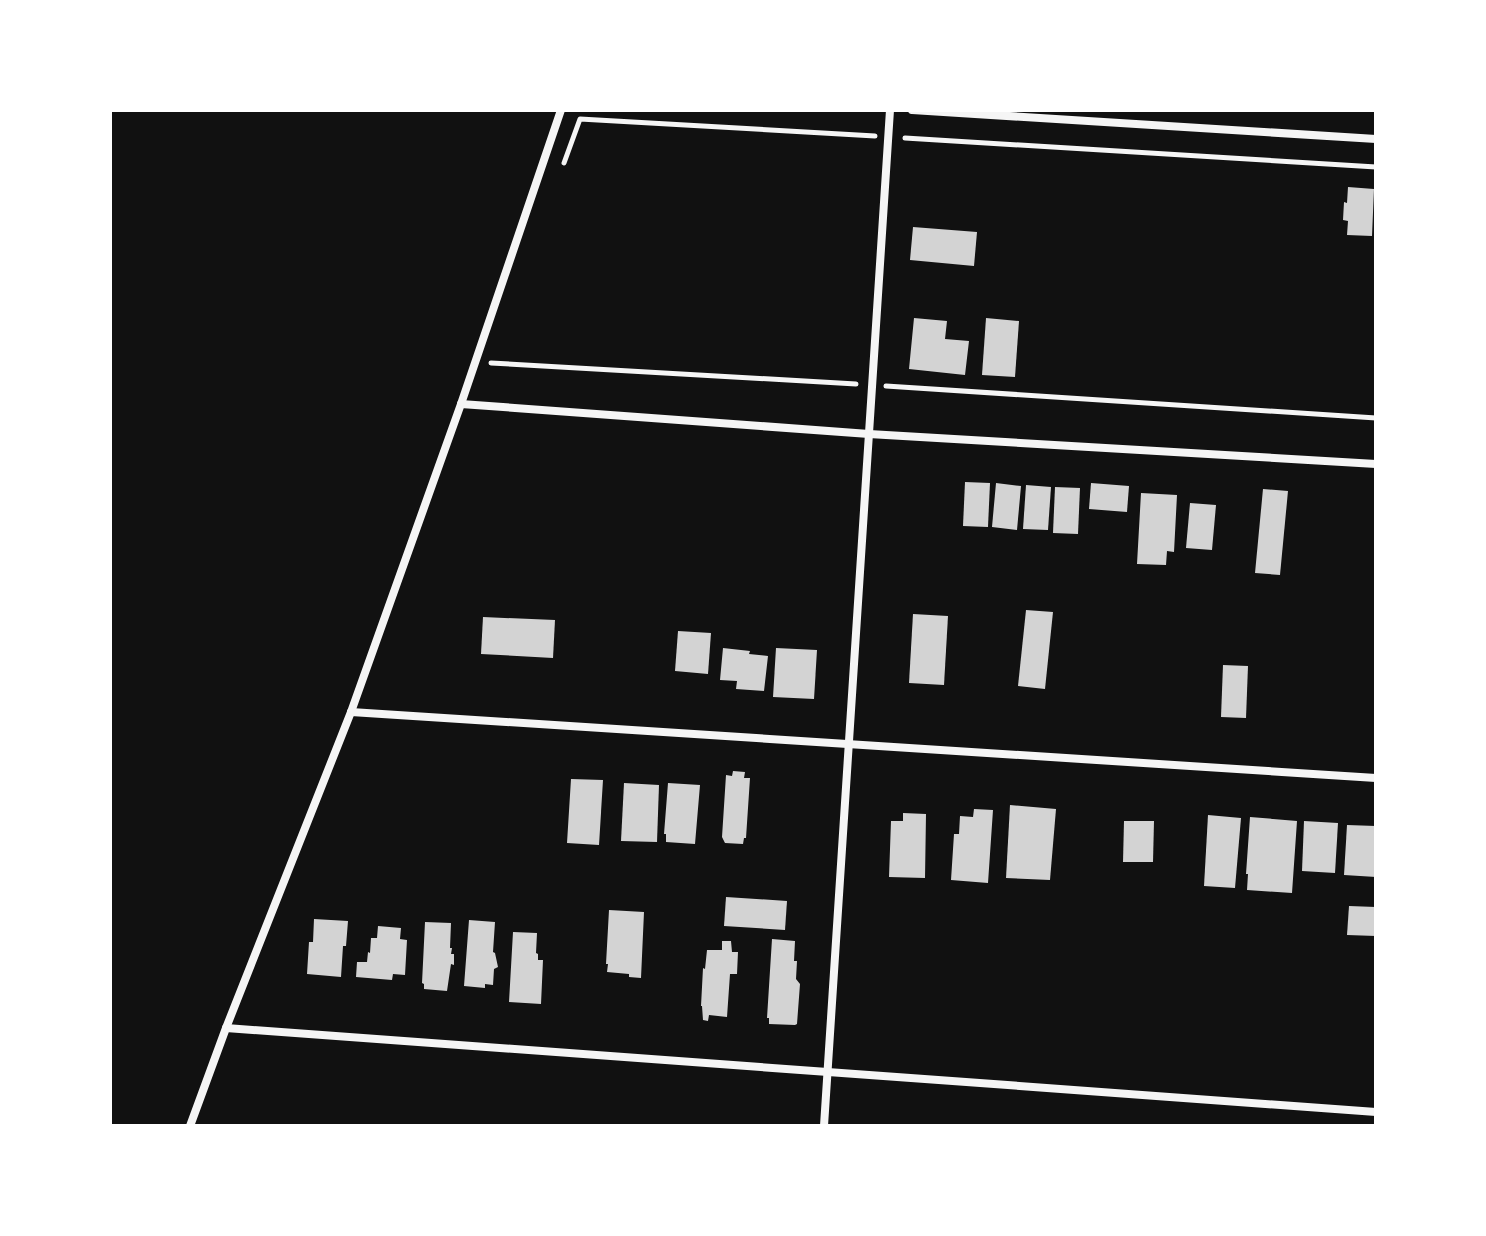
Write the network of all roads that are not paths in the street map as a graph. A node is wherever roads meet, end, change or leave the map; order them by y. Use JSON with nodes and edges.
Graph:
{"nodes":[{"id":1,"x":561,"y":110,"type":"edge"},
{"id":2,"x":890,"y":110,"type":"edge"},
{"id":3,"x":912,"y":110,"type":"edge"},
{"id":4,"x":1376,"y":139,"type":"edge"},
{"id":5,"x":461,"y":404,"type":"junction"},
{"id":6,"x":869,"y":434,"type":"junction"},
{"id":7,"x":1376,"y":464,"type":"edge"},
{"id":8,"x":351,"y":712,"type":"junction"},
{"id":9,"x":849,"y":744,"type":"junction"},
{"id":10,"x":1376,"y":778,"type":"edge"},
{"id":11,"x":226,"y":1028,"type":"junction"},
{"id":12,"x":828,"y":1071,"type":"junction"},
{"id":13,"x":1376,"y":1112,"type":"edge"},
{"id":14,"x":190,"y":1126,"type":"edge"},
{"id":15,"x":824,"y":1126,"type":"edge"}],
"edges":[{"from":1,"to":5,"type":"street"},
{"from":2,"to":6,"type":"street"},
{"from":3,"to":4,"type":"street"},
{"from":5,"to":6,"type":"street"},
{"from":5,"to":8,"type":"street"},
{"from":6,"to":7,"type":"street"},
{"from":6,"to":9,"type":"street"},
{"from":8,"to":9,"type":"street"},
{"from":8,"to":11,"type":"street"},
{"from":9,"to":10,"type":"street"},
{"from":9,"to":12,"type":"street"},
{"from":11,"to":12,"type":"street"},
{"from":11,"to":14,"type":"street"},
{"from":12,"to":13,"type":"street"},
{"from":12,"to":15,"type":"street"}]}
